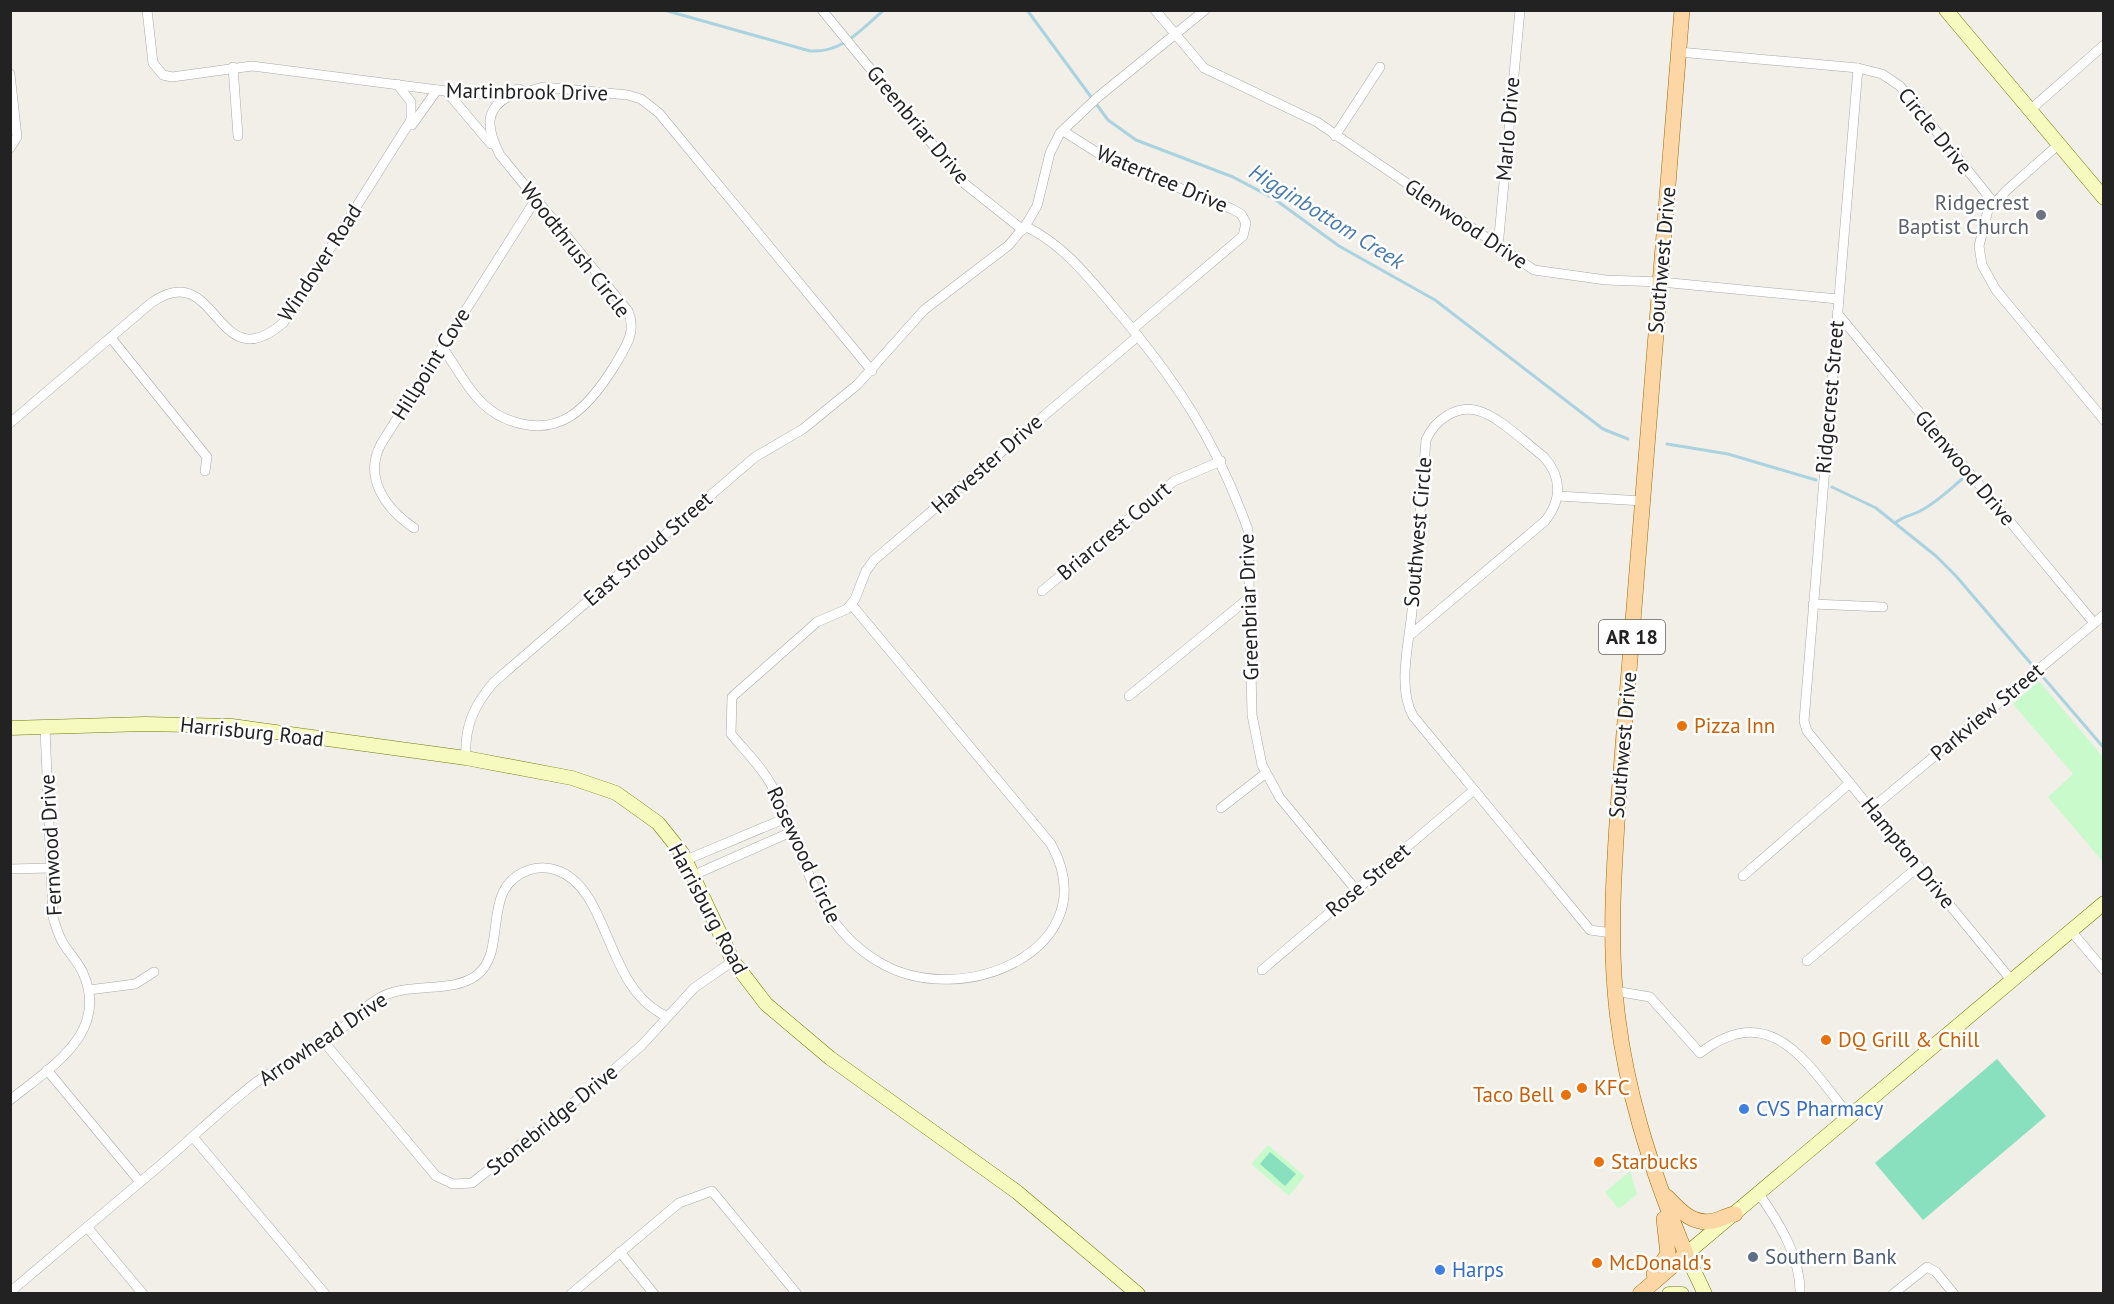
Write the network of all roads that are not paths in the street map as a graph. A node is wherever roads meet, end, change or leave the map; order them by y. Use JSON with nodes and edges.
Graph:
{"nodes":[{"id":1,"x":147,"y":10,"type":"edge"},
{"id":2,"x":822,"y":10,"type":"edge"},
{"id":3,"x":1155,"y":10,"type":"edge"},
{"id":4,"x":1204,"y":10,"type":"edge"},
{"id":5,"x":1520,"y":10,"type":"edge"},
{"id":6,"x":1682,"y":10,"type":"edge"},
{"id":7,"x":1946,"y":10,"type":"edge"},
{"id":8,"x":1174,"y":34,"type":"junction"},
{"id":9,"x":2103,"y":45,"type":"edge"},
{"id":10,"x":1679,"y":52,"type":"junction"},
{"id":11,"x":232,"y":67,"type":"junction"},
{"id":12,"x":1380,"y":67,"type":"dead end"},
{"id":13,"x":1857,"y":68,"type":"junction"},
{"id":14,"x":10,"y":74,"type":"edge"},
{"id":15,"x":397,"y":84,"type":"junction"},
{"id":16,"x":437,"y":90,"type":"junction"},
{"id":17,"x":447,"y":92,"type":"junction"},
{"id":18,"x":525,"y":92,"type":"junction"},
{"id":19,"x":13,"y":101,"type":"edge"},
{"id":20,"x":2030,"y":110,"type":"junction"},
{"id":21,"x":1063,"y":131,"type":"junction"},
{"id":22,"x":238,"y":136,"type":"dead end"},
{"id":23,"x":1335,"y":136,"type":"junction"},
{"id":24,"x":2060,"y":144,"type":"junction"},
{"id":25,"x":10,"y":148,"type":"edge"},
{"id":26,"x":500,"y":155,"type":"junction"},
{"id":27,"x":389,"y":159,"type":"junction"},
{"id":28,"x":2103,"y":198,"type":"edge"},
{"id":29,"x":536,"y":199,"type":"junction"},
{"id":30,"x":1994,"y":203,"type":"junction"},
{"id":31,"x":1024,"y":228,"type":"junction"},
{"id":32,"x":1498,"y":247,"type":"junction"},
{"id":33,"x":1661,"y":282,"type":"junction"},
{"id":34,"x":1838,"y":299,"type":"junction"},
{"id":35,"x":1837,"y":313,"type":"junction"},
{"id":36,"x":1135,"y":332,"type":"junction"},
{"id":37,"x":111,"y":338,"type":"junction"},
{"id":38,"x":441,"y":347,"type":"junction"},
{"id":39,"x":872,"y":371,"type":"junction"},
{"id":40,"x":2103,"y":420,"type":"edge"},
{"id":41,"x":10,"y":423,"type":"edge"},
{"id":42,"x":1221,"y":461,"type":"junction"},
{"id":43,"x":205,"y":471,"type":"dead end"},
{"id":44,"x":1558,"y":496,"type":"junction"},
{"id":45,"x":1643,"y":501,"type":"junction"},
{"id":46,"x":414,"y":528,"type":"dead end"},
{"id":47,"x":1042,"y":591,"type":"dead end"},
{"id":48,"x":1250,"y":597,"type":"junction"},
{"id":49,"x":852,"y":604,"type":"junction"},
{"id":50,"x":1813,"y":604,"type":"junction"},
{"id":51,"x":1883,"y":607,"type":"dead end"},
{"id":52,"x":2103,"y":615,"type":"edge"},
{"id":53,"x":2094,"y":623,"type":"junction"},
{"id":54,"x":1409,"y":636,"type":"junction"},
{"id":55,"x":1129,"y":696,"type":"dead end"},
{"id":56,"x":1805,"y":725,"type":"joint"},
{"id":57,"x":10,"y":728,"type":"edge"},
{"id":58,"x":45,"y":728,"type":"junction"},
{"id":59,"x":466,"y":758,"type":"junction"},
{"id":60,"x":1266,"y":773,"type":"junction"},
{"id":61,"x":1850,"y":783,"type":"junction"},
{"id":62,"x":1474,"y":790,"type":"junction"},
{"id":63,"x":1221,"y":808,"type":"dead end"},
{"id":64,"x":1871,"y":809,"type":"junction"},
{"id":65,"x":786,"y":818,"type":"junction"},
{"id":66,"x":791,"y":832,"type":"junction"},
{"id":67,"x":686,"y":860,"type":"junction"},
{"id":68,"x":1919,"y":866,"type":"junction"},
{"id":69,"x":50,"y":868,"type":"junction"},
{"id":70,"x":10,"y":869,"type":"edge"},
{"id":71,"x":694,"y":875,"type":"junction"},
{"id":72,"x":1743,"y":876,"type":"dead end"},
{"id":73,"x":1356,"y":890,"type":"junction"},
{"id":74,"x":2103,"y":903,"type":"edge"},
{"id":75,"x":2071,"y":931,"type":"junction"},
{"id":76,"x":1612,"y":933,"type":"junction"},
{"id":77,"x":733,"y":961,"type":"junction"},
{"id":78,"x":1807,"y":961,"type":"dead end"},
{"id":79,"x":1263,"y":970,"type":"dead end"},
{"id":80,"x":2103,"y":970,"type":"edge"},
{"id":81,"x":154,"y":972,"type":"dead end"},
{"id":82,"x":2012,"y":981,"type":"junction"},
{"id":83,"x":89,"y":990,"type":"junction"},
{"id":84,"x":1615,"y":991,"type":"junction"},
{"id":85,"x":666,"y":1016,"type":"junction"},
{"id":86,"x":324,"y":1042,"type":"junction"},
{"id":87,"x":47,"y":1070,"type":"junction"},
{"id":88,"x":10,"y":1101,"type":"edge"},
{"id":89,"x":1851,"y":1118,"type":"junction"},
{"id":90,"x":193,"y":1137,"type":"junction"},
{"id":91,"x":140,"y":1182,"type":"junction"},
{"id":92,"x":1660,"y":1189,"type":"junction"},
{"id":93,"x":1759,"y":1194,"type":"junction"},
{"id":94,"x":1735,"y":1214,"type":"junction"},
{"id":95,"x":87,"y":1227,"type":"junction"},
{"id":96,"x":620,"y":1252,"type":"junction"},
{"id":97,"x":1686,"y":1254,"type":"junction"},
{"id":98,"x":10,"y":1292,"type":"edge"},
{"id":99,"x":1642,"y":1292,"type":"edge"},
{"id":100,"x":143,"y":1293,"type":"edge"},
{"id":101,"x":325,"y":1293,"type":"edge"},
{"id":102,"x":571,"y":1293,"type":"edge"},
{"id":103,"x":654,"y":1293,"type":"edge"},
{"id":104,"x":796,"y":1293,"type":"edge"},
{"id":105,"x":1138,"y":1293,"type":"edge"},
{"id":106,"x":1669,"y":1293,"type":"edge"},
{"id":107,"x":1682,"y":1293,"type":"edge"},
{"id":108,"x":1705,"y":1293,"type":"edge"},
{"id":109,"x":1800,"y":1293,"type":"edge"},
{"id":110,"x":1893,"y":1293,"type":"edge"},
{"id":111,"x":1954,"y":1293,"type":"edge"}],
"edges":[{"from":1,"to":11,"type":"street","name":"Martinbrook Drive"},
{"from":2,"to":31,"type":"street","name":"Greenbriar Drive"},
{"from":3,"to":8,"type":"street","name":"Glenwood Drive"},
{"from":4,"to":8,"type":"street","name":"East Stroud Street"},
{"from":5,"to":32,"type":"street","name":"Marlo Drive"},
{"from":6,"to":10,"type":"main road","name":"Southwest Drive","number":"AR 18"},
{"from":7,"to":20,"type":"main road"},
{"from":8,"to":21,"type":"street","name":"East Stroud Street"},
{"from":8,"to":23,"type":"street","name":"Glenwood Drive"},
{"from":9,"to":20,"type":"street"},
{"from":10,"to":13,"type":"street","name":"Circle Drive"},
{"from":10,"to":33,"type":"main road","name":"Southwest Drive","number":"AR 18"},
{"from":11,"to":15,"type":"street","name":"Martinbrook Drive"},
{"from":11,"to":22,"type":"street"},
{"from":12,"to":23,"type":"street"},
{"from":13,"to":30,"type":"street","name":"Circle Drive"},
{"from":13,"to":34,"type":"street","name":"Ridgecrest Street"},
{"from":14,"to":19,"type":"street"},
{"from":15,"to":16,"type":"street","name":"Martinbrook Drive"},
{"from":15,"to":27,"type":"street","name":"Windover Road"},
{"from":16,"to":17,"type":"street","name":"Martinbrook Drive"},
{"from":16,"to":27,"type":"street","name":"Windover Road"},
{"from":17,"to":18,"type":"street","name":"Martinbrook Drive"},
{"from":17,"to":26,"type":"street","name":"Woodthrush Circle"},
{"from":18,"to":26,"type":"street","name":"Woodthrush Circle"},
{"from":18,"to":39,"type":"street","name":"Martinbrook Drive"},
{"from":19,"to":25,"type":"street"},
{"from":20,"to":24,"type":"main road"},
{"from":21,"to":31,"type":"street","name":"East Stroud Street"},
{"from":21,"to":36,"type":"street","name":"Watertree Drive"},
{"from":23,"to":32,"type":"street","name":"Glenwood Drive"},
{"from":24,"to":28,"type":"main road"},
{"from":24,"to":30,"type":"street"},
{"from":26,"to":29,"type":"street","name":"Woodthrush Circle"},
{"from":27,"to":37,"type":"street","name":"Windover Road"},
{"from":29,"to":38,"type":"street","name":"Hillpoint Cove"},
{"from":29,"to":38,"type":"street","name":"Woodthrush Circle"},
{"from":30,"to":40,"type":"street"},
{"from":31,"to":36,"type":"street","name":"Greenbriar Drive"},
{"from":31,"to":39,"type":"street","name":"East Stroud Street"},
{"from":32,"to":33,"type":"street","name":"Glenwood Drive"},
{"from":33,"to":34,"type":"street","name":"Glenwood Drive"},
{"from":33,"to":45,"type":"main road","name":"Southwest Drive","number":"AR 18"},
{"from":34,"to":35,"type":"street","name":"Ridgecrest Street"},
{"from":35,"to":50,"type":"street","name":"Ridgecrest Street"},
{"from":35,"to":53,"type":"street","name":"Glenwood Drive"},
{"from":36,"to":42,"type":"street","name":"Greenbriar Drive"},
{"from":36,"to":49,"type":"street","name":"Harvester Drive"},
{"from":37,"to":41,"type":"street","name":"Windover Road"},
{"from":37,"to":43,"type":"street"},
{"from":38,"to":46,"type":"street","name":"Hillpoint Cove"},
{"from":39,"to":59,"type":"street","name":"East Stroud Street"},
{"from":42,"to":47,"type":"street","name":"Briarcrest Court"},
{"from":42,"to":48,"type":"street","name":"Greenbriar Drive"},
{"from":44,"to":45,"type":"street"},
{"from":44,"to":54,"type":"street"},
{"from":44,"to":54,"type":"street","name":"Southwest Circle"},
{"from":45,"to":76,"type":"main road","name":"Southwest Drive","number":"AR 18"},
{"from":48,"to":55,"type":"street"},
{"from":48,"to":60,"type":"street","name":"Greenbriar Drive"},
{"from":49,"to":65,"type":"street","name":"Rosewood Circle"},
{"from":49,"to":66,"type":"street","name":"Rosewood Circle"},
{"from":50,"to":51,"type":"street"},
{"from":50,"to":56,"type":"street","name":"Ridgecrest Street"},
{"from":52,"to":53,"type":"street","name":"Parkview Street"},
{"from":53,"to":64,"type":"street","name":"Parkview Street"},
{"from":54,"to":62,"type":"street","name":"Southwest Circle"},
{"from":56,"to":61,"type":"street","name":"Hampton Drive"},
{"from":57,"to":58,"type":"main road","name":"Harrisburg Road"},
{"from":58,"to":59,"type":"main road","name":"Harrisburg Road"},
{"from":58,"to":69,"type":"street","name":"Fernwood Drive"},
{"from":59,"to":67,"type":"main road","name":"Harrisburg Road"},
{"from":60,"to":63,"type":"street"},
{"from":60,"to":73,"type":"street","name":"Greenbriar Drive"},
{"from":61,"to":64,"type":"street","name":"Hampton Drive"},
{"from":61,"to":72,"type":"street"},
{"from":62,"to":73,"type":"street","name":"Rose Street"},
{"from":62,"to":76,"type":"street","name":"Southwest Circle"},
{"from":64,"to":68,"type":"street","name":"Hampton Drive"},
{"from":65,"to":66,"type":"street","name":"Rosewood Circle"},
{"from":65,"to":67,"type":"street"},
{"from":66,"to":71,"type":"street"},
{"from":67,"to":71,"type":"main road","name":"Harrisburg Road"},
{"from":68,"to":78,"type":"street"},
{"from":68,"to":82,"type":"street","name":"Hampton Drive"},
{"from":69,"to":70,"type":"street"},
{"from":69,"to":83,"type":"street","name":"Fernwood Drive"},
{"from":71,"to":77,"type":"main road","name":"Harrisburg Road"},
{"from":73,"to":79,"type":"street","name":"Rose Street"},
{"from":74,"to":75,"type":"main road"},
{"from":75,"to":80,"type":"street"},
{"from":75,"to":82,"type":"main road"},
{"from":76,"to":84,"type":"main road","name":"Southwest Drive","number":"AR 18"},
{"from":77,"to":85,"type":"street","name":"Stonebridge Drive"},
{"from":77,"to":105,"type":"main road","name":"Harrisburg Road"},
{"from":81,"to":83,"type":"street"},
{"from":82,"to":89,"type":"main road"},
{"from":83,"to":87,"type":"street","name":"Fernwood Drive"},
{"from":84,"to":89,"type":"street"},
{"from":84,"to":92,"type":"main road","name":"Southwest Drive","number":"AR 18"},
{"from":85,"to":86,"type":"street","name":"Stonebridge Drive"},
{"from":85,"to":86,"type":"street","name":"Arrowhead Drive"},
{"from":86,"to":90,"type":"street","name":"Arrowhead Drive"},
{"from":87,"to":88,"type":"street","name":"Fernwood Drive"},
{"from":87,"to":91,"type":"street"},
{"from":89,"to":93,"type":"main road"},
{"from":90,"to":91,"type":"street","name":"Arrowhead Drive"},
{"from":90,"to":101,"type":"street"},
{"from":91,"to":95,"type":"street","name":"Arrowhead Drive"},
{"from":92,"to":94,"type":"main road"},
{"from":92,"to":97,"type":"main road","name":"Southwest Drive","number":"AR 18"},
{"from":92,"to":99,"type":"main road"},
{"from":93,"to":94,"type":"main road"},
{"from":93,"to":109,"type":"street"},
{"from":94,"to":97,"type":"main road"},
{"from":95,"to":98,"type":"street","name":"Arrowhead Drive"},
{"from":95,"to":100,"type":"street"},
{"from":96,"to":102,"type":"street"},
{"from":96,"to":103,"type":"street"},
{"from":96,"to":104,"type":"street"},
{"from":97,"to":99,"type":"main road"},
{"from":97,"to":108,"type":"main road"},
{"from":106,"to":107,"type":"main road"},
{"from":110,"to":111,"type":"street"}]}
